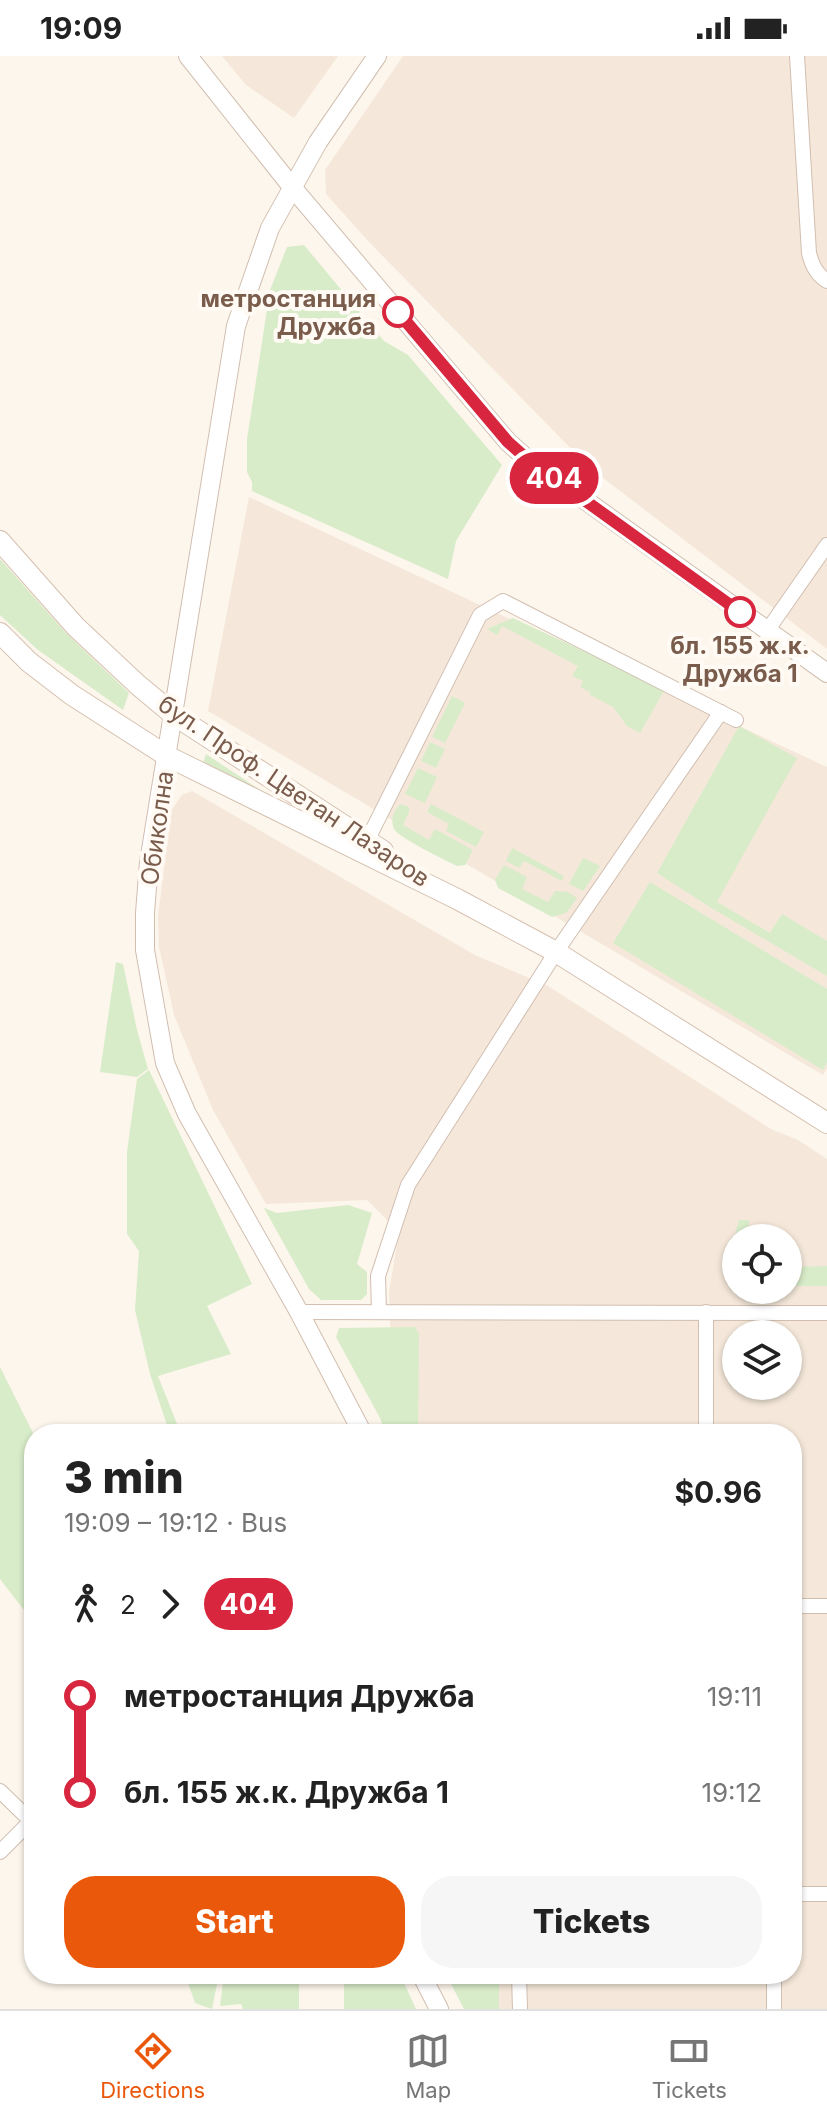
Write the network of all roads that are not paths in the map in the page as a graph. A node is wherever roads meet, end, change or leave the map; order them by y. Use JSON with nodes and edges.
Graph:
{"nodes":[{"id":1,"x":188,"y":56,"type":"edge"},
{"id":2,"x":377,"y":56,"type":"edge"},
{"id":3,"x":797,"y":56,"type":"edge"},
{"id":4,"x":292,"y":187,"type":"junction"},
{"id":5,"x":827,"y":281,"type":"edge"},
{"id":6,"x":0,"y":541,"type":"edge"},
{"id":7,"x":827,"y":545,"type":"edge"},
{"id":8,"x":767,"y":631,"type":"junction"},
{"id":9,"x":0,"y":633,"type":"edge"},
{"id":10,"x":827,"y":673,"type":"edge"},
{"id":11,"x":721,"y":712,"type":"junction"},
{"id":12,"x":174,"y":715,"type":"junction"},
{"id":13,"x":736,"y":720,"type":"dead end"},
{"id":14,"x":167,"y":756,"type":"junction"},
{"id":15,"x":367,"y":841,"type":"junction"},
{"id":16,"x":457,"y":899,"type":"junction"},
{"id":17,"x":556,"y":952,"type":"junction"},
{"id":18,"x":827,"y":1123,"type":"edge"},
{"id":19,"x":299,"y":1312,"type":"junction"},
{"id":20,"x":379,"y":1312,"type":"junction"},
{"id":21,"x":706,"y":1312,"type":"junction"},
{"id":22,"x":827,"y":1313,"type":"edge"},
{"id":23,"x":358,"y":1424,"type":"edge"},
{"id":24,"x":706,"y":1424,"type":"edge"},
{"id":25,"x":802,"y":1606,"type":"edge"},
{"id":26,"x":827,"y":1606,"type":"edge"},
{"id":27,"x":0,"y":1791,"type":"edge"},
{"id":28,"x":24,"y":1814,"type":"edge"},
{"id":29,"x":24,"y":1828,"type":"edge"},
{"id":30,"x":0,"y":1852,"type":"edge"},
{"id":31,"x":802,"y":1894,"type":"edge"},
{"id":32,"x":827,"y":1894,"type":"edge"},
{"id":33,"x":426,"y":1984,"type":"edge"},
{"id":34,"x":519,"y":1984,"type":"edge"},
{"id":35,"x":774,"y":1984,"type":"edge"},
{"id":36,"x":439,"y":2009,"type":"edge"},
{"id":37,"x":520,"y":2009,"type":"edge"},
{"id":38,"x":774,"y":2009,"type":"edge"}],
"edges":[{"from":1,"to":4,"type":"street"},
{"from":2,"to":4,"type":"street","name":"Обиколна"},
{"from":3,"to":5,"type":"street"},
{"from":4,"to":8,"type":"street"},
{"from":4,"to":12,"type":"street","name":"Обиколна"},
{"from":6,"to":12,"type":"main road","name":"бул. Проф. Цветан Лазаров"},
{"from":7,"to":8,"type":"street"},
{"from":8,"to":10,"type":"street"},
{"from":9,"to":14,"type":"main road","name":"бул. Проф. Цветан Лазаров"},
{"from":11,"to":13,"type":"street"},
{"from":11,"to":15,"type":"street"},
{"from":11,"to":17,"type":"street"},
{"from":12,"to":14,"type":"street","name":"Обиколна"},
{"from":12,"to":15,"type":"main road","name":"бул. Проф. Цветан Лазаров"},
{"from":14,"to":16,"type":"main road","name":"бул. Проф. Цветан Лазаров"},
{"from":14,"to":19,"type":"street","name":"Обиколна"},
{"from":15,"to":16,"type":"main road","name":"бул. Проф. Цветан Лазаров"},
{"from":16,"to":17,"type":"main road","name":"бул. Проф. Цветан Лазаров"},
{"from":17,"to":18,"type":"main road","name":"бул. Проф. Цветан Лазаров"},
{"from":17,"to":20,"type":"street"},
{"from":19,"to":20,"type":"street"},
{"from":19,"to":23,"type":"street","name":"Обиколна"},
{"from":20,"to":21,"type":"street"},
{"from":21,"to":22,"type":"street"},
{"from":21,"to":24,"type":"street"},
{"from":25,"to":26,"type":"street"},
{"from":27,"to":28,"type":"street"},
{"from":29,"to":30,"type":"street"},
{"from":31,"to":32,"type":"street"},
{"from":33,"to":36,"type":"street"},
{"from":34,"to":37,"type":"street"},
{"from":35,"to":38,"type":"street"}]}
